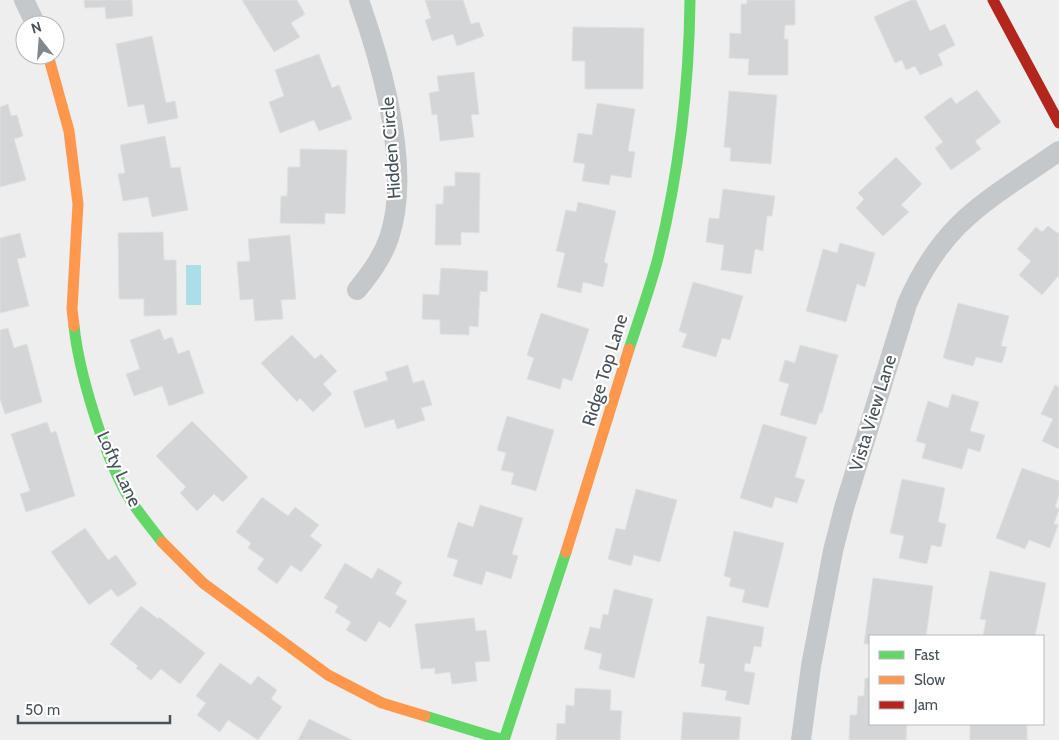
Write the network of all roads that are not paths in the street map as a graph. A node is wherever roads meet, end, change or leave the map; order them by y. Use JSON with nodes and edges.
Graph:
{"nodes":[{"id":1,"x":24,"y":0,"type":"edge"},
{"id":2,"x":359,"y":0,"type":"edge"},
{"id":3,"x":690,"y":0,"type":"edge"},
{"id":4,"x":992,"y":0,"type":"edge"},
{"id":5,"x":31,"y":15,"type":"edge"},
{"id":6,"x":51,"y":65,"type":"edge"},
{"id":7,"x":1059,"y":123,"type":"edge"},
{"id":8,"x":1059,"y":151,"type":"edge"},
{"id":9,"x":357,"y":290,"type":"dead end"},
{"id":10,"x":504,"y":740,"type":"edge"},
{"id":11,"x":801,"y":740,"type":"edge"}],
"edges":[{"from":1,"to":5,"type":"street"},
{"from":2,"to":9,"type":"street","name":"Hidden Circle"},
{"from":3,"to":10,"type":"street","name":"Ridge Top Lane"},
{"from":4,"to":7,"type":"street"},
{"from":6,"to":10,"type":"street","name":"Lofty Lane"},
{"from":8,"to":11,"type":"street","name":"Vista View Lane"}]}
